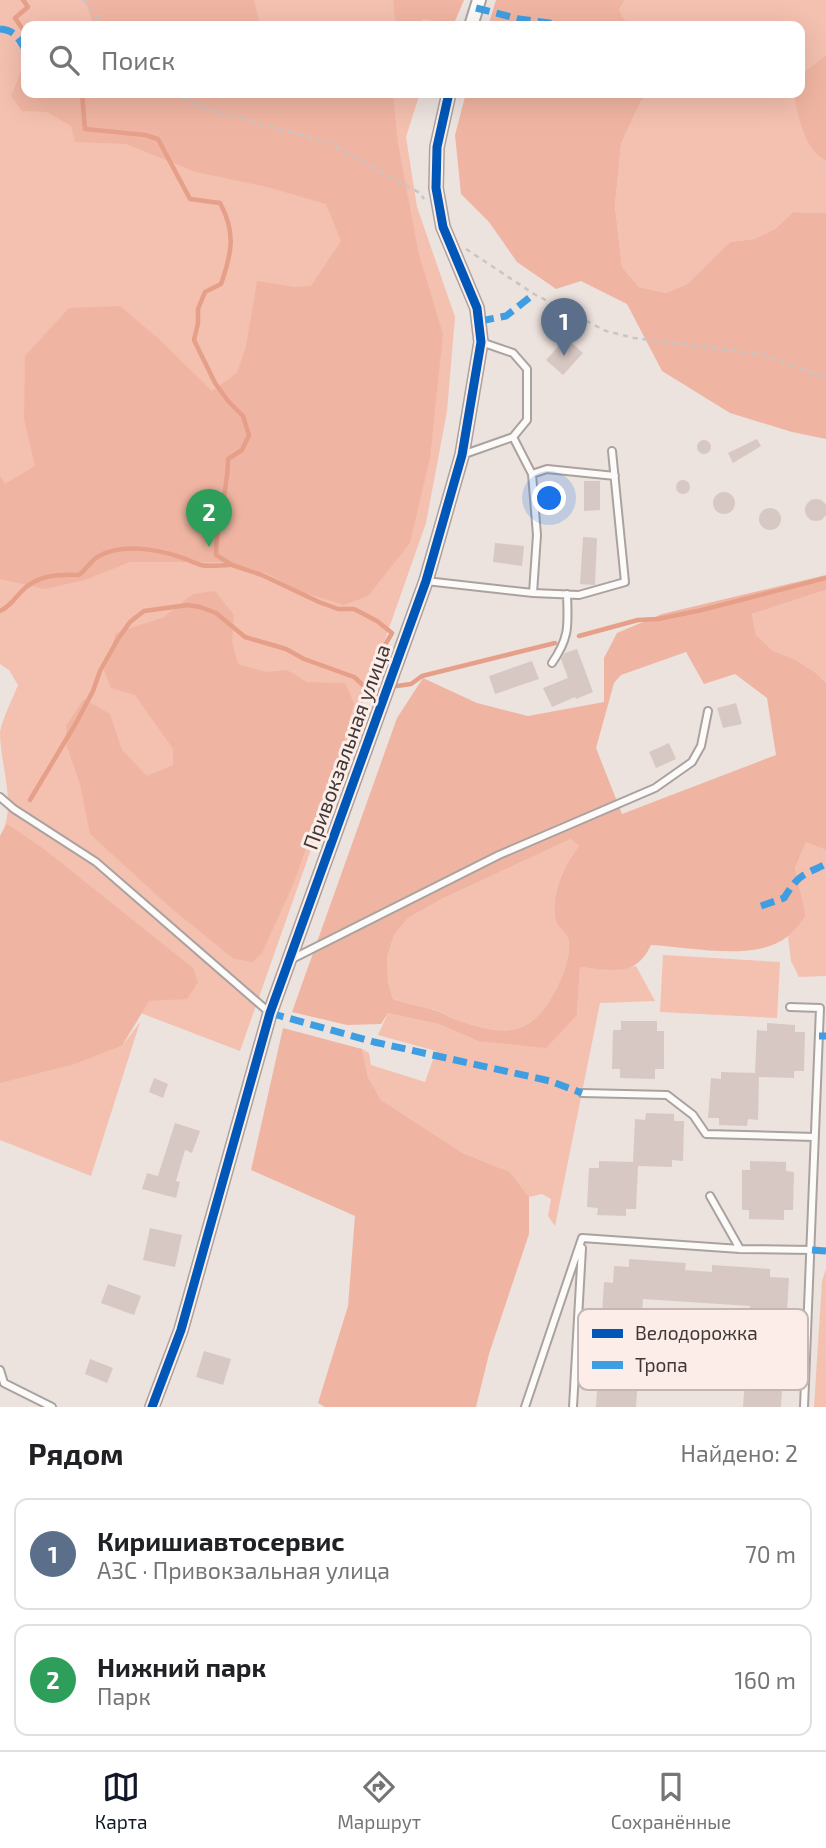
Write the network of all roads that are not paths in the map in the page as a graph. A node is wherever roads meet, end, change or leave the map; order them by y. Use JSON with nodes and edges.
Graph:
{"nodes":[{"id":1,"x":479,"y":0,"type":"edge"},
{"id":2,"x":473,"y":21,"type":"edge"},
{"id":3,"x":448,"y":98,"type":"edge"},
{"id":4,"x":481,"y":342,"type":"junction"},
{"id":5,"x":513,"y":437,"type":"junction"},
{"id":6,"x":612,"y":451,"type":"dead end"},
{"id":7,"x":462,"y":454,"type":"junction"},
{"id":8,"x":532,"y":474,"type":"junction"},
{"id":9,"x":615,"y":475,"type":"junction"},
{"id":10,"x":426,"y":581,"type":"junction"},
{"id":11,"x":533,"y":593,"type":"junction"},
{"id":12,"x":567,"y":594,"type":"junction"},
{"id":13,"x":552,"y":663,"type":"dead end"},
{"id":14,"x":708,"y":711,"type":"dead end"},
{"id":15,"x":0,"y":797,"type":"edge"},
{"id":16,"x":289,"y":961,"type":"junction"},
{"id":17,"x":790,"y":1007,"type":"dead end"},
{"id":18,"x":270,"y":1013,"type":"junction"},
{"id":19,"x":582,"y":1093,"type":"dead end"},
{"id":20,"x":814,"y":1137,"type":"junction"},
{"id":21,"x":710,"y":1196,"type":"dead end"},
{"id":22,"x":582,"y":1238,"type":"junction"},
{"id":23,"x":740,"y":1249,"type":"junction"},
{"id":24,"x":812,"y":1250,"type":"junction"},
{"id":25,"x":578,"y":1309,"type":"edge"},
{"id":26,"x":578,"y":1313,"type":"edge"},
{"id":27,"x":808,"y":1328,"type":"edge"},
{"id":28,"x":0,"y":1370,"type":"edge"},
{"id":29,"x":52,"y":1407,"type":"edge"},
{"id":30,"x":152,"y":1407,"type":"edge"},
{"id":31,"x":525,"y":1407,"type":"edge"},
{"id":32,"x":573,"y":1407,"type":"edge"}],
"edges":[{"from":1,"to":2,"type":"street"},
{"from":3,"to":4,"type":"street","name":"Привокзальная улица"},
{"from":4,"to":5,"type":"lane"},
{"from":4,"to":7,"type":"street","name":"Привокзальная улица"},
{"from":5,"to":7,"type":"lane"},
{"from":5,"to":8,"type":"lane"},
{"from":6,"to":9,"type":"lane"},
{"from":7,"to":10,"type":"street","name":"Привокзальная улица"},
{"from":8,"to":9,"type":"lane"},
{"from":8,"to":11,"type":"lane"},
{"from":9,"to":12,"type":"lane"},
{"from":10,"to":11,"type":"lane"},
{"from":10,"to":16,"type":"street","name":"Привокзальная улица"},
{"from":11,"to":12,"type":"lane"},
{"from":12,"to":13,"type":"lane"},
{"from":14,"to":16,"type":"lane"},
{"from":15,"to":18,"type":"lane"},
{"from":16,"to":18,"type":"street","name":"Привокзальная улица"},
{"from":17,"to":20,"type":"lane"},
{"from":18,"to":30,"type":"street","name":"Привокзальная улица"},
{"from":19,"to":20,"type":"lane"},
{"from":20,"to":24,"type":"lane"},
{"from":21,"to":23,"type":"lane"},
{"from":22,"to":23,"type":"lane"},
{"from":22,"to":25,"type":"lane"},
{"from":22,"to":31,"type":"lane"},
{"from":23,"to":24,"type":"lane"},
{"from":24,"to":27,"type":"lane"},
{"from":26,"to":32,"type":"lane"},
{"from":28,"to":29,"type":"lane"}]}
